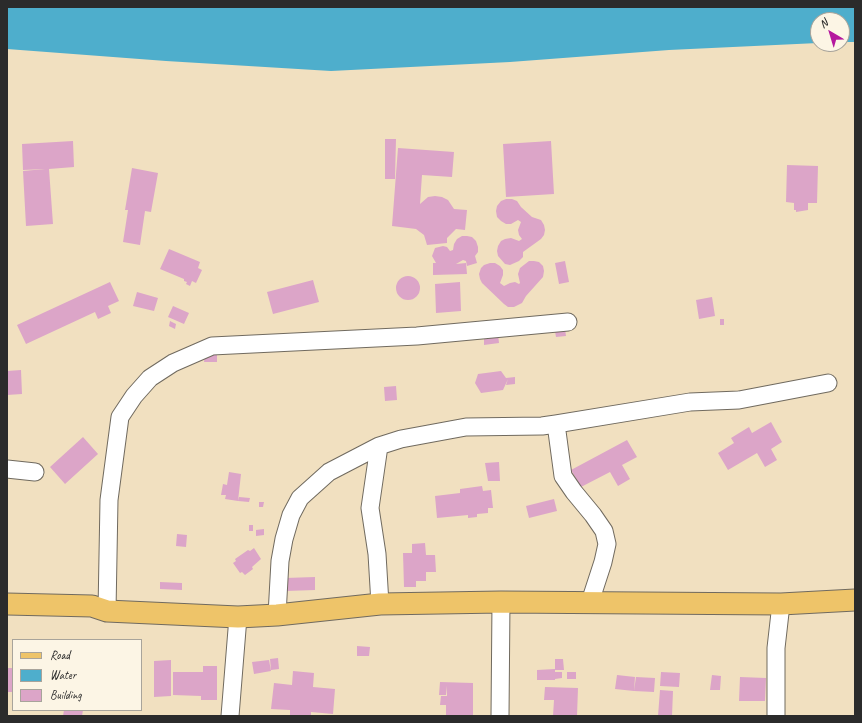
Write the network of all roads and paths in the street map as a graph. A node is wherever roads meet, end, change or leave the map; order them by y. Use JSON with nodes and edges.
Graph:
{"nodes":[{"id":1,"x":568,"y":322,"type":"dead end"},
{"id":2,"x":828,"y":383,"type":"dead end"},
{"id":3,"x":556,"y":424,"type":"junction"},
{"id":4,"x":379,"y":446,"type":"junction"},
{"id":5,"x":7,"y":470,"type":"edge"},
{"id":6,"x":36,"y":472,"type":"dead end"},
{"id":7,"x":855,"y":600,"type":"edge"},
{"id":8,"x":501,"y":602,"type":"junction"},
{"id":9,"x":590,"y":602,"type":"junction"},
{"id":10,"x":7,"y":604,"type":"edge"},
{"id":11,"x":380,"y":604,"type":"junction"},
{"id":12,"x":781,"y":604,"type":"junction"},
{"id":13,"x":107,"y":611,"type":"junction"},
{"id":14,"x":277,"y":615,"type":"junction"},
{"id":15,"x":238,"y":617,"type":"junction"},
{"id":16,"x":230,"y":716,"type":"edge"},
{"id":17,"x":500,"y":716,"type":"edge"},
{"id":18,"x":776,"y":716,"type":"edge"}],
"edges":[{"from":1,"to":13,"type":"street"},
{"from":2,"to":3,"type":"street"},
{"from":3,"to":4,"type":"street"},
{"from":3,"to":9,"type":"street"},
{"from":4,"to":11,"type":"street"},
{"from":4,"to":14,"type":"street"},
{"from":5,"to":6,"type":"street"},
{"from":7,"to":12,"type":"main road"},
{"from":8,"to":9,"type":"main road"},
{"from":8,"to":11,"type":"main road"},
{"from":8,"to":17,"type":"street"},
{"from":9,"to":12,"type":"main road"},
{"from":10,"to":13,"type":"main road"},
{"from":11,"to":14,"type":"main road"},
{"from":12,"to":18,"type":"street"},
{"from":13,"to":15,"type":"main road"},
{"from":14,"to":15,"type":"main road"},
{"from":15,"to":16,"type":"street"}]}
